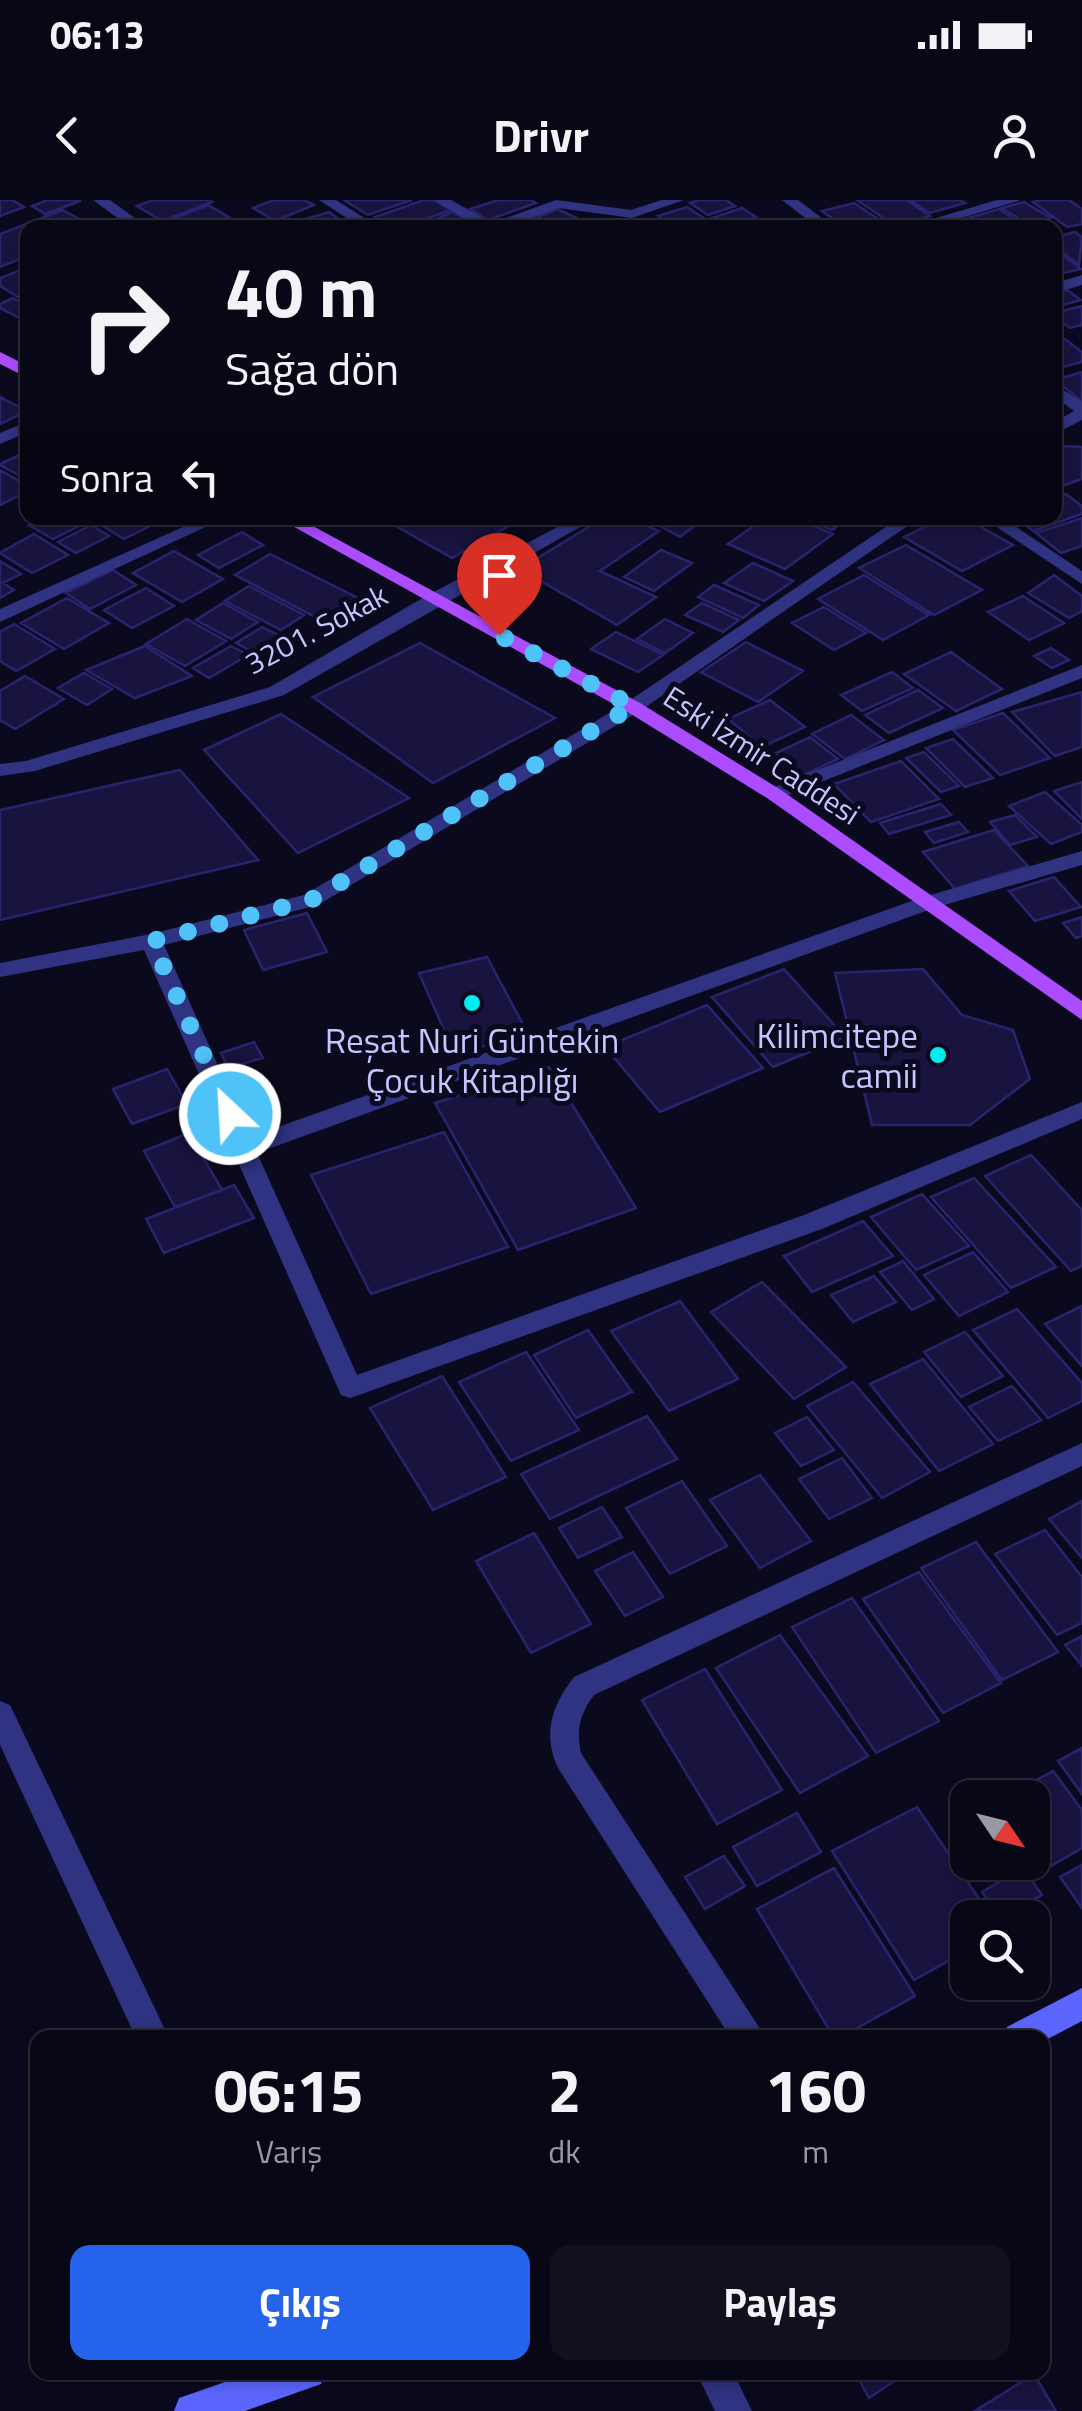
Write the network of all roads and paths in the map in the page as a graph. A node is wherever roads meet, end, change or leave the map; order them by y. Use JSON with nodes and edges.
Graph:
{"nodes":[{"id":1,"x":100,"y":200,"type":"edge"},
{"id":2,"x":326,"y":200,"type":"edge"},
{"id":3,"x":441,"y":200,"type":"edge"},
{"id":4,"x":677,"y":200,"type":"edge"},
{"id":5,"x":789,"y":200,"type":"edge"},
{"id":6,"x":1014,"y":200,"type":"edge"},
{"id":7,"x":554,"y":202,"type":"edge"},
{"id":8,"x":130,"y":220,"type":"edge"},
{"id":9,"x":360,"y":220,"type":"edge"},
{"id":10,"x":477,"y":220,"type":"edge"},
{"id":11,"x":510,"y":220,"type":"edge"},
{"id":12,"x":817,"y":220,"type":"edge"},
{"id":13,"x":939,"y":220,"type":"edge"},
{"id":14,"x":1062,"y":396,"type":"edge"},
{"id":15,"x":1082,"y":412,"type":"edge"},
{"id":16,"x":201,"y":525,"type":"edge"},
{"id":17,"x":298,"y":525,"type":"edge"},
{"id":18,"x":574,"y":525,"type":"edge"},
{"id":19,"x":900,"y":525,"type":"edge"},
{"id":20,"x":1002,"y":525,"type":"edge"},
{"id":21,"x":1082,"y":579,"type":"edge"},
{"id":22,"x":432,"y":600,"type":"junction"},
{"id":23,"x":0,"y":616,"type":"edge"},
{"id":24,"x":1082,"y":671,"type":"edge"},
{"id":25,"x":633,"y":706,"type":"junction"},
{"id":26,"x":0,"y":770,"type":"edge"},
{"id":27,"x":774,"y":794,"type":"junction"},
{"id":28,"x":1082,"y":858,"type":"edge"},
{"id":29,"x":927,"y":902,"type":"junction"},
{"id":30,"x":152,"y":941,"type":"junction"},
{"id":31,"x":0,"y":970,"type":"edge"},
{"id":32,"x":1082,"y":1012,"type":"edge"},
{"id":33,"x":1082,"y":1110,"type":"edge"},
{"id":34,"x":246,"y":1148,"type":"junction"},
{"id":35,"x":1082,"y":1454,"type":"edge"},
{"id":36,"x":0,"y":1714,"type":"edge"},
{"id":37,"x":1082,"y":2004,"type":"edge"},
{"id":38,"x":149,"y":2030,"type":"edge"},
{"id":39,"x":745,"y":2030,"type":"edge"},
{"id":40,"x":1033,"y":2030,"type":"edge"},
{"id":41,"x":285,"y":2380,"type":"edge"},
{"id":42,"x":717,"y":2380,"type":"edge"},
{"id":43,"x":192,"y":2411,"type":"edge"},
{"id":44,"x":734,"y":2411,"type":"edge"}],
"edges":[{"from":1,"to":8,"type":"street"},
{"from":2,"to":9,"type":"street"},
{"from":3,"to":10,"type":"street"},
{"from":4,"to":7,"type":"street"},
{"from":5,"to":12,"type":"street"},
{"from":6,"to":13,"type":"street"},
{"from":7,"to":11,"type":"street"},
{"from":14,"to":15,"type":"street"},
{"from":16,"to":23,"type":"street"},
{"from":17,"to":22,"type":"main road","name":"Eski İzmir Caddesi"},
{"from":18,"to":22,"type":"street","name":"3201. Sokak"},
{"from":19,"to":25,"type":"street"},
{"from":20,"to":21,"type":"street"},
{"from":22,"to":25,"type":"main road","name":"Eski İzmir Caddesi"},
{"from":22,"to":26,"type":"street","name":"3201. Sokak"},
{"from":24,"to":27,"type":"street"},
{"from":25,"to":27,"type":"main road","name":"Eski İzmir Caddesi"},
{"from":25,"to":30,"type":"street"},
{"from":27,"to":29,"type":"main road","name":"Eski İzmir Caddesi"},
{"from":28,"to":29,"type":"street"},
{"from":29,"to":32,"type":"main road","name":"Eski İzmir Caddesi"},
{"from":29,"to":34,"type":"street"},
{"from":30,"to":31,"type":"street"},
{"from":30,"to":34,"type":"street"},
{"from":33,"to":34,"type":"street"},
{"from":35,"to":39,"type":"street"},
{"from":36,"to":38,"type":"street"},
{"from":37,"to":40,"type":"main road"},
{"from":41,"to":43,"type":"main road"},
{"from":42,"to":44,"type":"street"}]}
